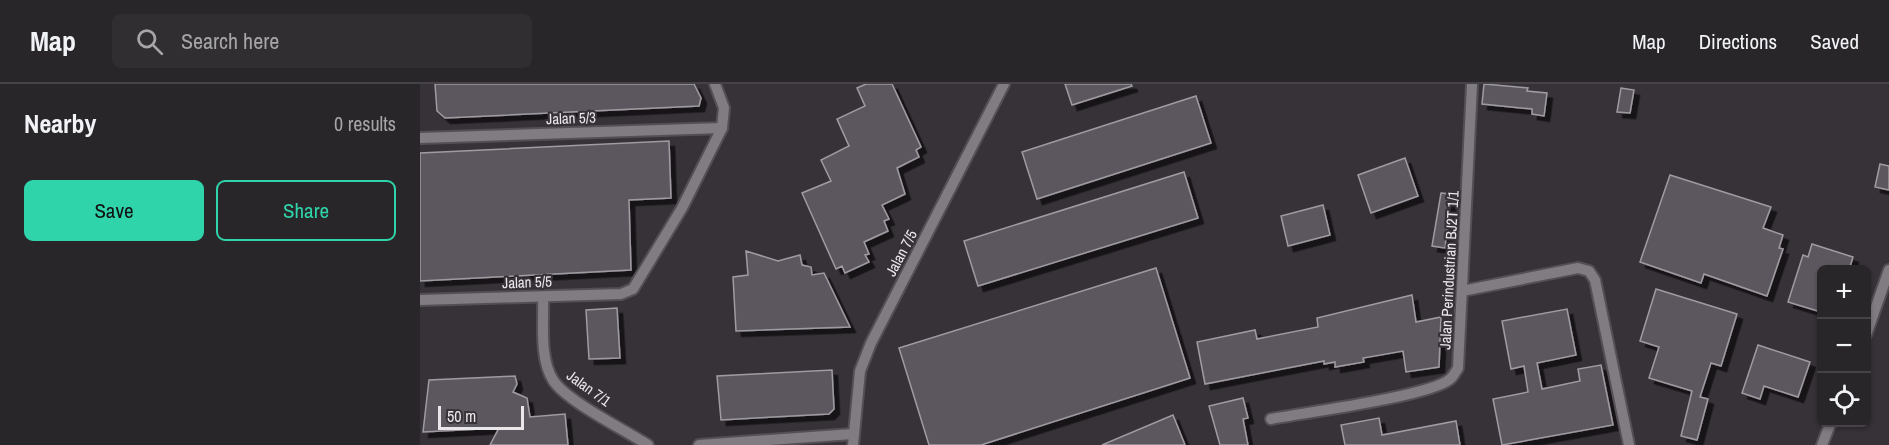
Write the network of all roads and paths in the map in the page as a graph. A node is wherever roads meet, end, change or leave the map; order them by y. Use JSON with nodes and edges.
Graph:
{"nodes":[{"id":1,"x":715,"y":84,"type":"edge"},
{"id":2,"x":1004,"y":84,"type":"edge"},
{"id":3,"x":1472,"y":84,"type":"edge"},
{"id":4,"x":722,"y":128,"type":"junction"},
{"id":5,"x":420,"y":138,"type":"edge"},
{"id":6,"x":1889,"y":270,"type":"edge"},
{"id":7,"x":1462,"y":291,"type":"junction"},
{"id":8,"x":543,"y":297,"type":"junction"},
{"id":9,"x":420,"y":300,"type":"edge"},
{"id":10,"x":1871,"y":321,"type":"edge"},
{"id":11,"x":1271,"y":419,"type":"dead end"},
{"id":12,"x":1830,"y":427,"type":"edge"},
{"id":13,"x":853,"y":440,"type":"edge"},
{"id":14,"x":648,"y":445,"type":"edge"},
{"id":15,"x":699,"y":445,"type":"edge"},
{"id":16,"x":1629,"y":445,"type":"edge"},
{"id":17,"x":1822,"y":445,"type":"edge"}],
"edges":[{"from":1,"to":4,"type":"street"},
{"from":2,"to":13,"type":"street","name":"Jalan 7/5"},
{"from":3,"to":7,"type":"street","name":"Jalan Perindustrian BJ2T 1/1"},
{"from":4,"to":5,"type":"street","name":"Jalan 5/3"},
{"from":4,"to":8,"type":"street","name":"Jalan 5/5"},
{"from":6,"to":10,"type":"street"},
{"from":7,"to":11,"type":"street","name":"Jalan Perindustrian BJ2T 1/1"},
{"from":7,"to":16,"type":"street"},
{"from":8,"to":9,"type":"street","name":"Jalan 5/5"},
{"from":8,"to":14,"type":"street","name":"Jalan 7/1"},
{"from":12,"to":17,"type":"street"},
{"from":13,"to":15,"type":"street"}]}
